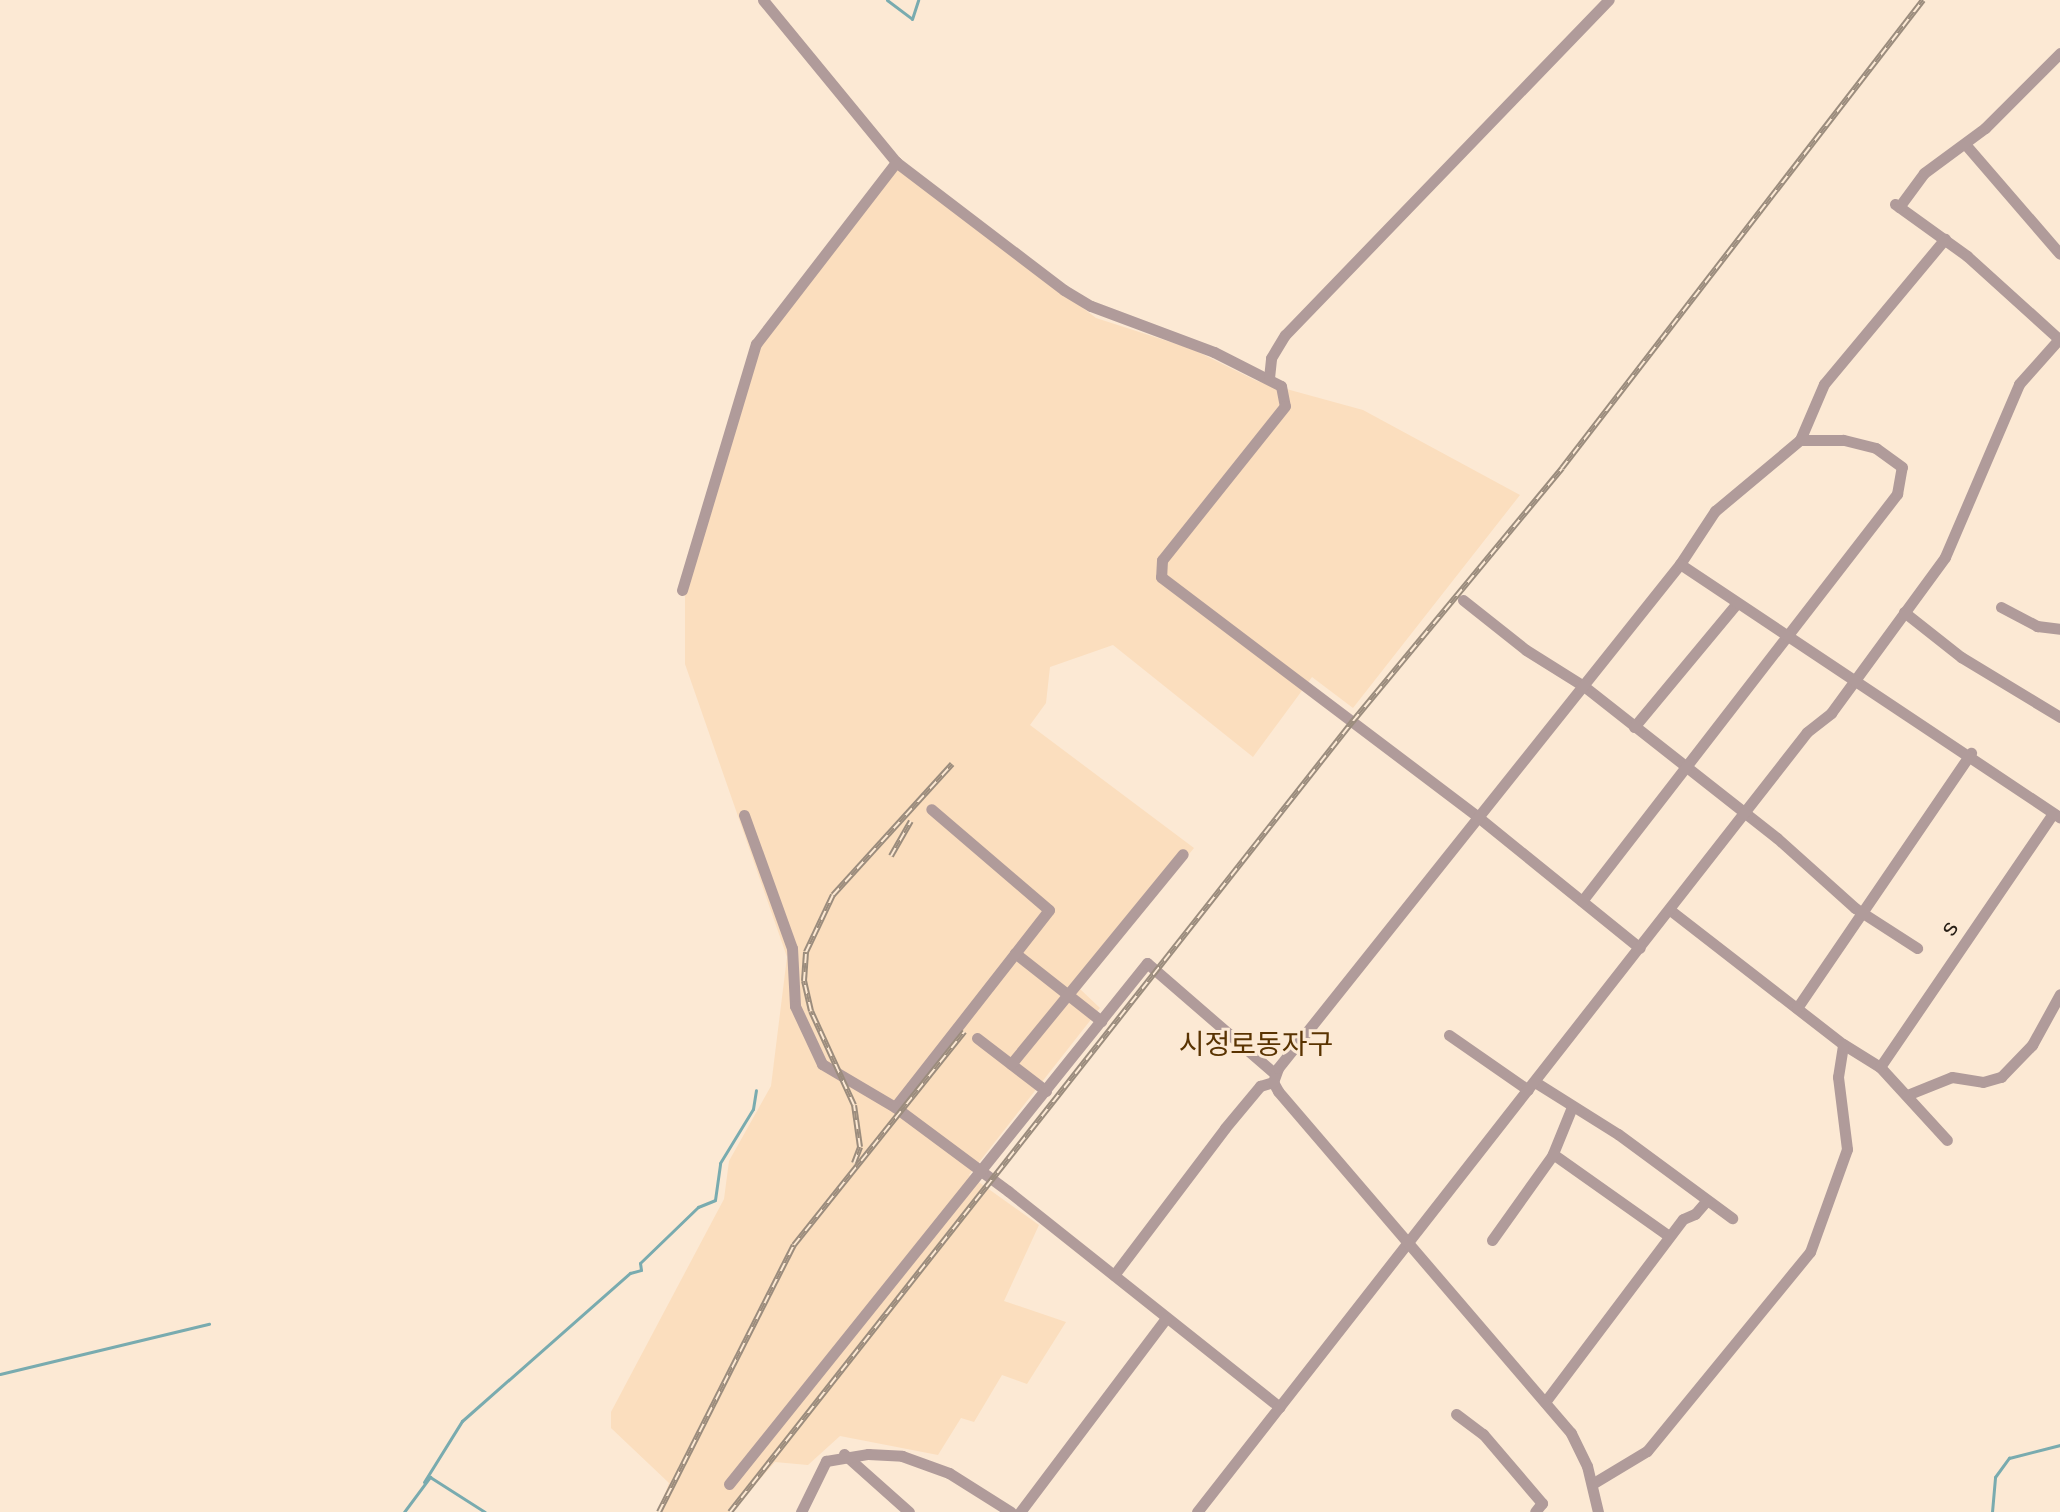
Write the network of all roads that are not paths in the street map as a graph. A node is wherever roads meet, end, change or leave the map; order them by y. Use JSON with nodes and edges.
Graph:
{"nodes":[{"id":1,"x":763,"y":0,"type":"edge"},
{"id":2,"x":1609,"y":0,"type":"edge"},
{"id":3,"x":2060,"y":53,"type":"edge"},
{"id":4,"x":1965,"y":144,"type":"junction"},
{"id":5,"x":896,"y":162,"type":"junction"},
{"id":6,"x":1945,"y":239,"type":"junction"},
{"id":7,"x":2060,"y":254,"type":"edge"},
{"id":8,"x":2060,"y":338,"type":"edge"},
{"id":9,"x":1269,"y":378,"type":"junction"},
{"id":10,"x":1800,"y":440,"type":"junction"},
{"id":11,"x":1680,"y":564,"type":"junction"},
{"id":12,"x":682,"y":590,"type":"dead end"},
{"id":13,"x":1463,"y":600,"type":"dead end"},
{"id":14,"x":1736,"y":604,"type":"junction"},
{"id":15,"x":2001,"y":607,"type":"dead end"},
{"id":16,"x":1904,"y":612,"type":"junction"},
{"id":17,"x":2060,"y":629,"type":"edge"},
{"id":18,"x":1787,"y":637,"type":"junction"},
{"id":19,"x":1855,"y":679,"type":"junction"},
{"id":20,"x":1585,"y":687,"type":"junction"},
{"id":21,"x":2060,"y":717,"type":"edge"},
{"id":22,"x":1634,"y":727,"type":"junction"},
{"id":23,"x":1971,"y":753,"type":"junction"},
{"id":24,"x":1686,"y":768,"type":"junction"},
{"id":25,"x":931,"y":809,"type":"dead end"},
{"id":26,"x":1744,"y":813,"type":"junction"},
{"id":27,"x":744,"y":815,"type":"dead end"},
{"id":28,"x":2056,"y":815,"type":"edge"},
{"id":29,"x":1478,"y":817,"type":"junction"},
{"id":30,"x":1183,"y":854,"type":"dead end"},
{"id":31,"x":1582,"y":901,"type":"junction"},
{"id":32,"x":1670,"y":910,"type":"junction"},
{"id":33,"x":1864,"y":913,"type":"junction"},
{"id":34,"x":1640,"y":948,"type":"junction"},
{"id":35,"x":1917,"y":948,"type":"dead end"},
{"id":36,"x":1015,"y":953,"type":"junction"},
{"id":37,"x":1068,"y":994,"type":"junction"},
{"id":38,"x":2060,"y":994,"type":"edge"},
{"id":39,"x":1797,"y":1008,"type":"junction"},
{"id":40,"x":1101,"y":1021,"type":"junction"},
{"id":41,"x":1449,"y":1035,"type":"dead end"},
{"id":42,"x":977,"y":1038,"type":"dead end"},
{"id":43,"x":1843,"y":1044,"type":"junction"},
{"id":44,"x":1011,"y":1064,"type":"junction"},
{"id":45,"x":1880,"y":1067,"type":"junction"},
{"id":46,"x":1274,"y":1078,"type":"junction"},
{"id":47,"x":1531,"y":1086,"type":"junction"},
{"id":48,"x":1046,"y":1091,"type":"junction"},
{"id":49,"x":1907,"y":1095,"type":"junction"},
{"id":50,"x":895,"y":1107,"type":"junction"},
{"id":51,"x":1572,"y":1107,"type":"junction"},
{"id":52,"x":1947,"y":1140,"type":"dead end"},
{"id":53,"x":1553,"y":1154,"type":"junction"},
{"id":54,"x":980,"y":1172,"type":"junction"},
{"id":55,"x":1707,"y":1200,"type":"junction"},
{"id":56,"x":1732,"y":1218,"type":"dead end"},
{"id":57,"x":1669,"y":1236,"type":"junction"},
{"id":58,"x":1492,"y":1240,"type":"dead end"},
{"id":59,"x":1408,"y":1242,"type":"junction"},
{"id":60,"x":1114,"y":1275,"type":"junction"},
{"id":61,"x":1166,"y":1318,"type":"junction"},
{"id":62,"x":1545,"y":1402,"type":"junction"},
{"id":63,"x":1280,"y":1407,"type":"junction"},
{"id":64,"x":1456,"y":1414,"type":"dead end"},
{"id":65,"x":844,"y":1454,"type":"junction"},
{"id":66,"x":729,"y":1484,"type":"dead end"},
{"id":67,"x":1592,"y":1484,"type":"junction"},
{"id":68,"x":801,"y":1512,"type":"edge"},
{"id":69,"x":909,"y":1512,"type":"edge"},
{"id":70,"x":1011,"y":1512,"type":"edge"},
{"id":71,"x":1020,"y":1512,"type":"edge"},
{"id":72,"x":1197,"y":1512,"type":"edge"},
{"id":73,"x":1535,"y":1512,"type":"edge"},
{"id":74,"x":1598,"y":1512,"type":"edge"}],
"edges":[{"from":1,"to":5,"type":"street"},
{"from":2,"to":9,"type":"street"},
{"from":3,"to":4,"type":"street"},
{"from":4,"to":6,"type":"street"},
{"from":4,"to":7,"type":"street"},
{"from":5,"to":9,"type":"street"},
{"from":5,"to":12,"type":"street"},
{"from":6,"to":8,"type":"street"},
{"from":6,"to":10,"type":"street"},
{"from":8,"to":16,"type":"street"},
{"from":9,"to":29,"type":"street"},
{"from":10,"to":11,"type":"street"},
{"from":10,"to":18,"type":"street"},
{"from":11,"to":14,"type":"street"},
{"from":11,"to":20,"type":"street"},
{"from":13,"to":20,"type":"street"},
{"from":14,"to":18,"type":"street"},
{"from":14,"to":22,"type":"street"},
{"from":15,"to":17,"type":"street"},
{"from":16,"to":19,"type":"street"},
{"from":16,"to":21,"type":"street"},
{"from":18,"to":19,"type":"street"},
{"from":18,"to":24,"type":"street"},
{"from":19,"to":23,"type":"street"},
{"from":19,"to":26,"type":"street"},
{"from":20,"to":22,"type":"street"},
{"from":20,"to":29,"type":"street"},
{"from":22,"to":24,"type":"street"},
{"from":23,"to":28,"type":"street"},
{"from":23,"to":33,"type":"street"},
{"from":24,"to":26,"type":"street"},
{"from":24,"to":31,"type":"street"},
{"from":25,"to":36,"type":"street"},
{"from":26,"to":32,"type":"street"},
{"from":26,"to":33,"type":"street"},
{"from":27,"to":50,"type":"street"},
{"from":28,"to":45,"type":"street","name":"s"},
{"from":29,"to":31,"type":"street"},
{"from":29,"to":46,"type":"street"},
{"from":30,"to":37,"type":"street"},
{"from":31,"to":34,"type":"street"},
{"from":32,"to":34,"type":"street"},
{"from":32,"to":39,"type":"street"},
{"from":33,"to":35,"type":"street"},
{"from":33,"to":39,"type":"street"},
{"from":34,"to":47,"type":"street"},
{"from":36,"to":37,"type":"street"},
{"from":36,"to":50,"type":"street"},
{"from":37,"to":40,"type":"street"},
{"from":37,"to":44,"type":"street"},
{"from":38,"to":49,"type":"street"},
{"from":39,"to":43,"type":"street"},
{"from":40,"to":46,"type":"street"},
{"from":40,"to":48,"type":"street"},
{"from":41,"to":47,"type":"street"},
{"from":42,"to":44,"type":"street"},
{"from":43,"to":45,"type":"street"},
{"from":43,"to":67,"type":"street"},
{"from":44,"to":48,"type":"street"},
{"from":45,"to":49,"type":"street"},
{"from":46,"to":59,"type":"street"},
{"from":46,"to":60,"type":"street"},
{"from":47,"to":51,"type":"street"},
{"from":47,"to":59,"type":"street"},
{"from":48,"to":54,"type":"street"},
{"from":49,"to":52,"type":"street"},
{"from":50,"to":54,"type":"street"},
{"from":51,"to":53,"type":"street"},
{"from":51,"to":55,"type":"street"},
{"from":53,"to":57,"type":"street"},
{"from":53,"to":58,"type":"street"},
{"from":54,"to":60,"type":"street"},
{"from":54,"to":66,"type":"street"},
{"from":55,"to":56,"type":"street"},
{"from":55,"to":57,"type":"street"},
{"from":57,"to":62,"type":"street"},
{"from":59,"to":62,"type":"street"},
{"from":59,"to":63,"type":"street"},
{"from":60,"to":61,"type":"street"},
{"from":61,"to":63,"type":"street"},
{"from":61,"to":71,"type":"street"},
{"from":62,"to":67,"type":"street"},
{"from":63,"to":72,"type":"street"},
{"from":64,"to":73,"type":"street"},
{"from":65,"to":68,"type":"street"},
{"from":65,"to":69,"type":"street"},
{"from":65,"to":70,"type":"street"},
{"from":67,"to":74,"type":"street"}]}
